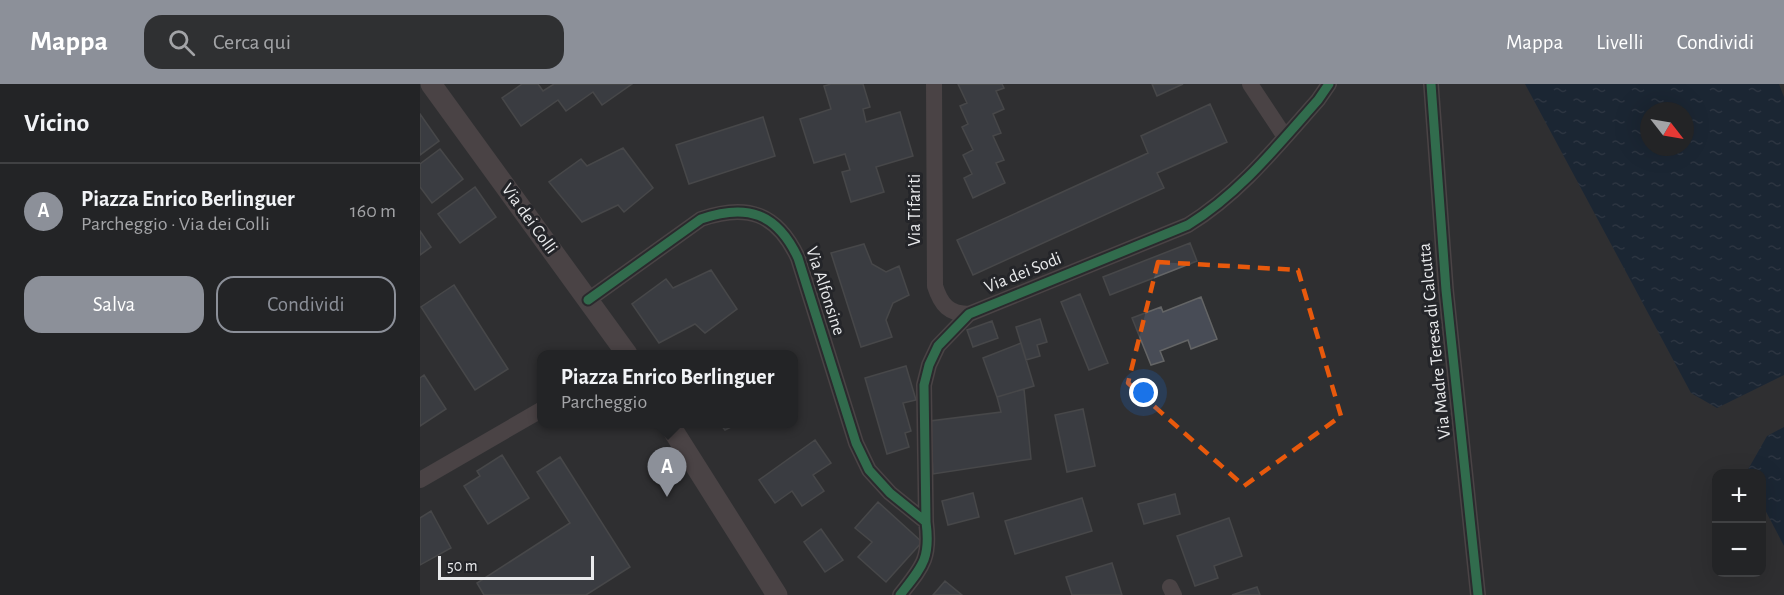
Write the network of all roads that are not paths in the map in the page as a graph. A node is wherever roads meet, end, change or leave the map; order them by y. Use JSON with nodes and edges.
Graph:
{"nodes":[{"id":1,"x":431,"y":84,"type":"edge"},
{"id":2,"x":934,"y":84,"type":"edge"},
{"id":3,"x":1250,"y":84,"type":"edge"},
{"id":4,"x":1329,"y":84,"type":"edge"},
{"id":5,"x":1431,"y":84,"type":"edge"},
{"id":6,"x":1285,"y":137,"type":"junction"},
{"id":7,"x":588,"y":300,"type":"junction"},
{"id":8,"x":969,"y":314,"type":"junction"},
{"id":9,"x":624,"y":350,"type":"edge"},
{"id":10,"x":537,"y":412,"type":"edge"},
{"id":11,"x":672,"y":428,"type":"edge"},
{"id":12,"x":420,"y":480,"type":"edge"},
{"id":13,"x":926,"y":522,"type":"junction"},
{"id":14,"x":777,"y":595,"type":"edge"},
{"id":15,"x":900,"y":595,"type":"edge"},
{"id":16,"x":1478,"y":595,"type":"edge"}],
"edges":[{"from":1,"to":7,"type":"street","name":"Via dei Colli"},
{"from":2,"to":8,"type":"street","name":"Via Tifariti"},
{"from":3,"to":6,"type":"street"},
{"from":4,"to":6,"type":"street","name":"Via dei Sodi"},
{"from":5,"to":16,"type":"street","name":"Via Madre Teresa di Calcutta"},
{"from":6,"to":8,"type":"street","name":"Via dei Sodi"},
{"from":7,"to":9,"type":"street","name":"Via dei Colli"},
{"from":7,"to":13,"type":"street","name":"Via Alfonsine"},
{"from":8,"to":13,"type":"street","name":"Via dei Sodi"},
{"from":10,"to":12,"type":"street"},
{"from":11,"to":14,"type":"street"},
{"from":13,"to":15,"type":"street","name":"Via dei Sodi"}]}
